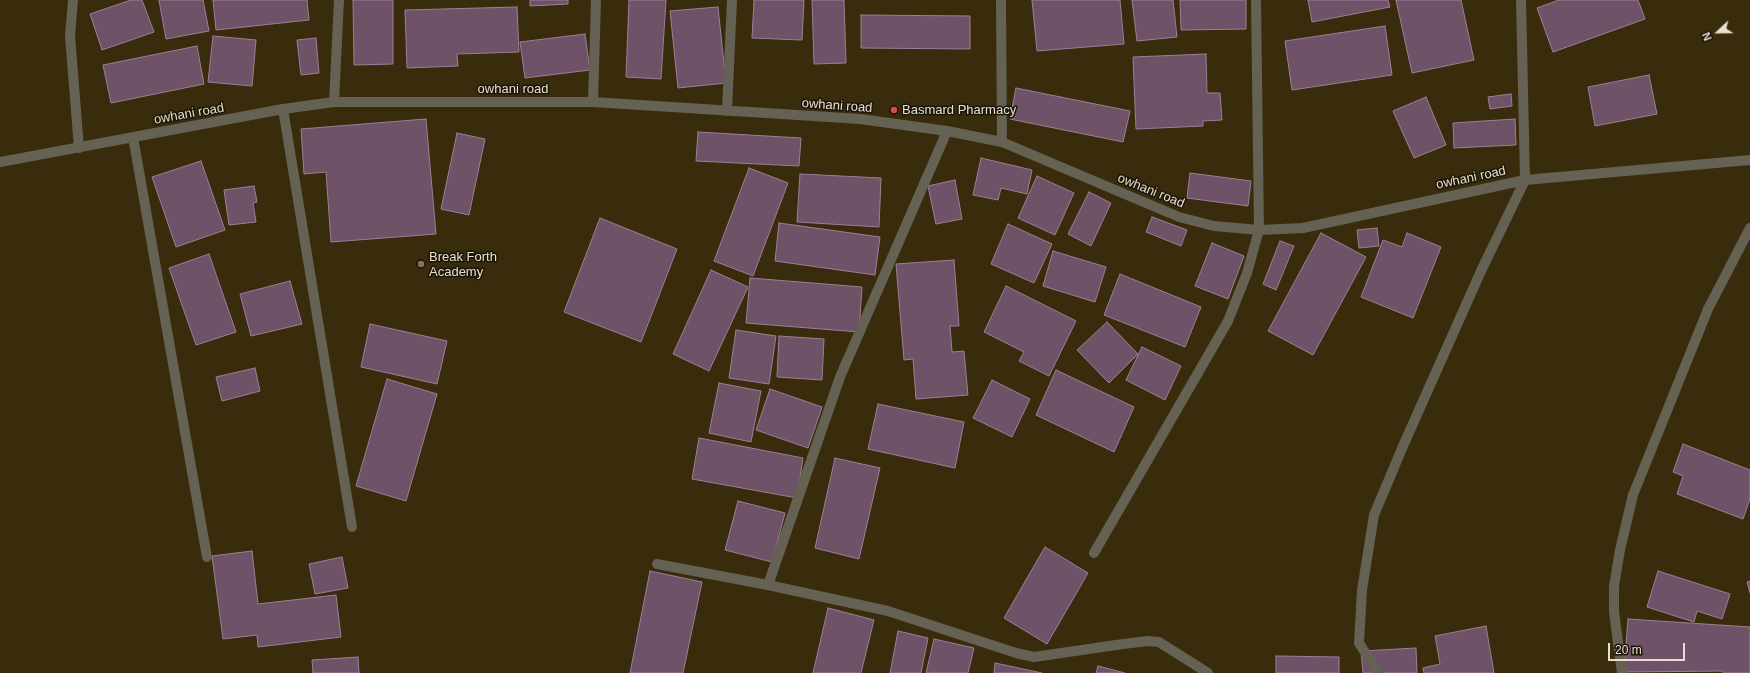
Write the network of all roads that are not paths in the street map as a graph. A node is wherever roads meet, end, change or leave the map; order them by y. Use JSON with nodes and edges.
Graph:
{"nodes":[{"id":1,"x":73,"y":0,"type":"edge"},
{"id":2,"x":339,"y":0,"type":"edge"},
{"id":3,"x":596,"y":0,"type":"edge"},
{"id":4,"x":732,"y":0,"type":"edge"},
{"id":5,"x":1001,"y":0,"type":"edge"},
{"id":6,"x":1256,"y":0,"type":"edge"},
{"id":7,"x":1521,"y":0,"type":"edge"},
{"id":8,"x":334,"y":102,"type":"junction"},
{"id":9,"x":593,"y":102,"type":"junction"},
{"id":10,"x":283,"y":109,"type":"junction"},
{"id":11,"x":727,"y":111,"type":"junction"},
{"id":12,"x":947,"y":131,"type":"junction"},
{"id":13,"x":133,"y":137,"type":"junction"},
{"id":14,"x":1002,"y":142,"type":"junction"},
{"id":15,"x":79,"y":148,"type":"junction"},
{"id":16,"x":1750,"y":160,"type":"edge"},
{"id":17,"x":0,"y":162,"type":"edge"},
{"id":18,"x":1525,"y":180,"type":"junction"},
{"id":19,"x":1750,"y":228,"type":"edge"},
{"id":20,"x":1258,"y":230,"type":"junction"},
{"id":21,"x":352,"y":527,"type":"dead end"},
{"id":22,"x":1094,"y":553,"type":"dead end"},
{"id":23,"x":207,"y":557,"type":"dead end"},
{"id":24,"x":657,"y":564,"type":"dead end"},
{"id":25,"x":768,"y":585,"type":"junction"},
{"id":26,"x":1208,"y":673,"type":"edge"},
{"id":27,"x":1378,"y":673,"type":"edge"},
{"id":28,"x":1622,"y":673,"type":"edge"}],
"edges":[{"from":1,"to":15,"type":"street"},
{"from":2,"to":8,"type":"street"},
{"from":3,"to":9,"type":"street"},
{"from":4,"to":11,"type":"street"},
{"from":5,"to":14,"type":"street"},
{"from":6,"to":20,"type":"street"},
{"from":7,"to":18,"type":"street"},
{"from":8,"to":9,"type":"street","name":"owhani road"},
{"from":8,"to":10,"type":"street","name":"owhani road"},
{"from":9,"to":11,"type":"street","name":"owhani road"},
{"from":10,"to":13,"type":"street","name":"owhani road"},
{"from":10,"to":21,"type":"street"},
{"from":11,"to":12,"type":"street","name":"owhani road"},
{"from":12,"to":14,"type":"street","name":"owhani road"},
{"from":12,"to":25,"type":"street"},
{"from":13,"to":15,"type":"street","name":"owhani road"},
{"from":13,"to":23,"type":"street"},
{"from":14,"to":20,"type":"street","name":"owhani road"},
{"from":15,"to":17,"type":"street","name":"owhani road"},
{"from":16,"to":18,"type":"street","name":"owhani road"},
{"from":18,"to":20,"type":"street","name":"owhani road"},
{"from":18,"to":27,"type":"street"},
{"from":19,"to":28,"type":"street"},
{"from":20,"to":22,"type":"street"},
{"from":24,"to":25,"type":"street"},
{"from":25,"to":26,"type":"street"}]}
